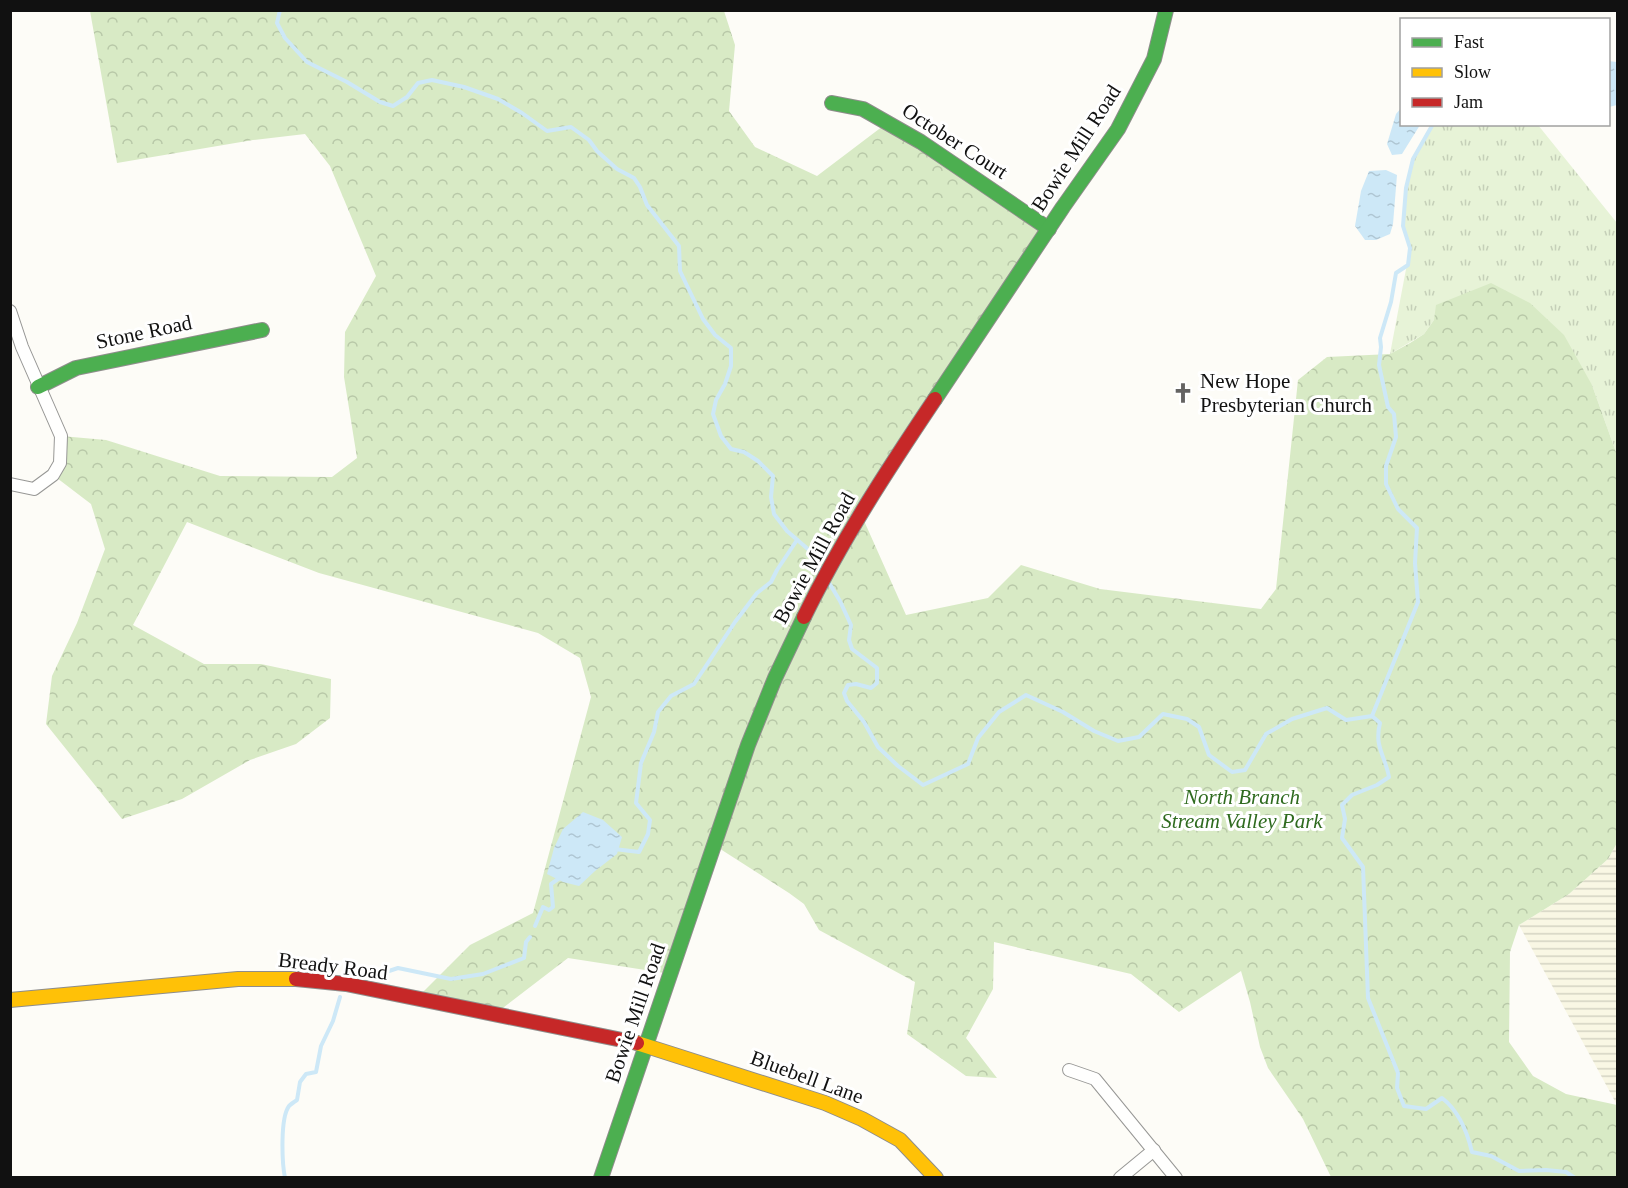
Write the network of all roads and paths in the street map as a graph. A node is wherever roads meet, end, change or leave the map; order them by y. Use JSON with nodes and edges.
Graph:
{"nodes":[{"id":1,"x":1166,"y":10,"type":"edge"},
{"id":2,"x":832,"y":103,"type":"dead end"},
{"id":3,"x":1049,"y":229,"type":"junction"},
{"id":4,"x":10,"y":311,"type":"edge"},
{"id":5,"x":262,"y":330,"type":"dead end"},
{"id":6,"x":38,"y":387,"type":"junction"},
{"id":7,"x":10,"y":484,"type":"edge"},
{"id":8,"x":10,"y":1000,"type":"edge"},
{"id":9,"x":647,"y":1045,"type":"junction"},
{"id":10,"x":1069,"y":1070,"type":"dead end"},
{"id":11,"x":1154,"y":1150,"type":"junction"},
{"id":12,"x":601,"y":1178,"type":"edge"},
{"id":13,"x":936,"y":1178,"type":"edge"},
{"id":14,"x":1120,"y":1178,"type":"edge"},
{"id":15,"x":1176,"y":1178,"type":"edge"}],
"edges":[{"from":1,"to":3,"type":"street","name":"Bowie Mill Road"},
{"from":2,"to":3,"type":"street","name":"October Court"},
{"from":3,"to":9,"type":"street","name":"Bowie Mill Road"},
{"from":4,"to":6,"type":"street"},
{"from":5,"to":6,"type":"street","name":"Stone Road"},
{"from":6,"to":7,"type":"street"},
{"from":8,"to":9,"type":"street","name":"Bready Road"},
{"from":9,"to":12,"type":"street","name":"Bowie Mill Road"},
{"from":9,"to":13,"type":"street","name":"Bluebell Lane"},
{"from":10,"to":11,"type":"street"},
{"from":11,"to":14,"type":"street"},
{"from":11,"to":15,"type":"street"}]}
